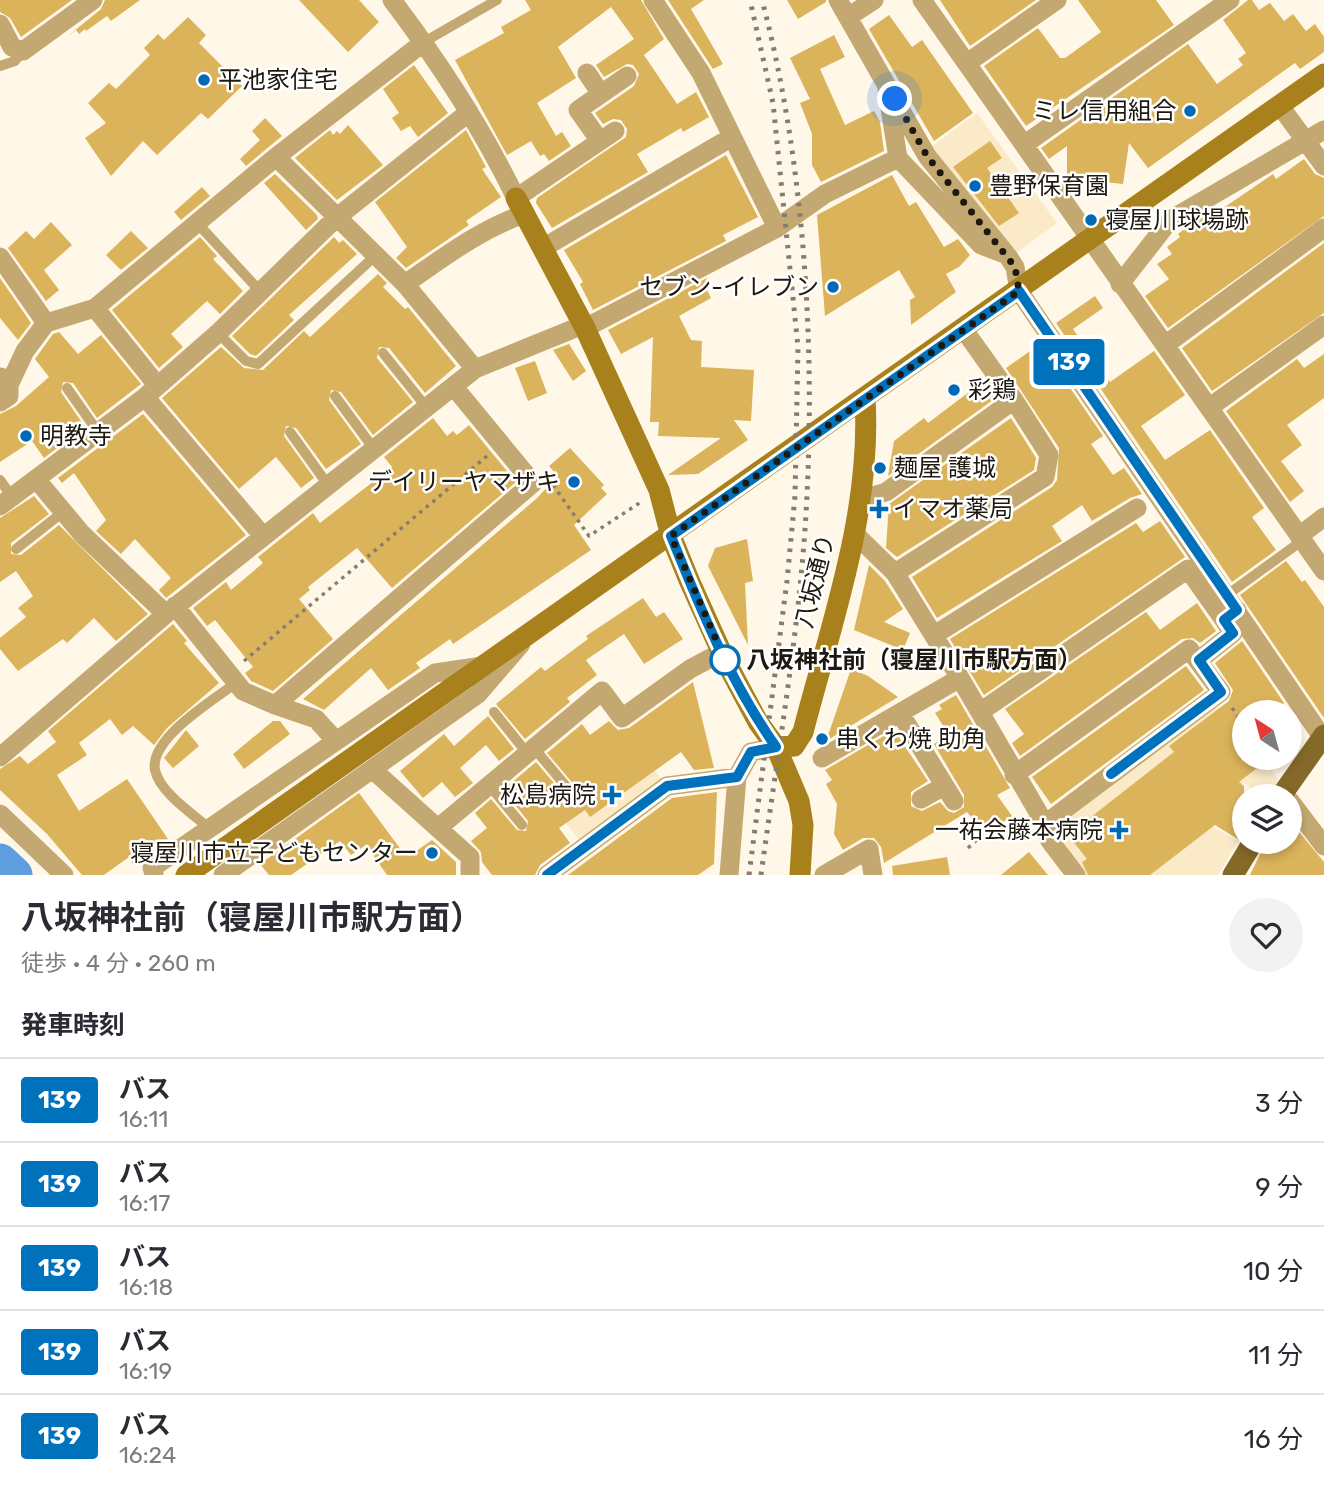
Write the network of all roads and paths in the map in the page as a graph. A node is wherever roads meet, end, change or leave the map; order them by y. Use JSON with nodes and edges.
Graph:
{"nodes":[{"id":1,"x":93,"y":0,"type":"edge"},
{"id":2,"x":392,"y":0,"type":"edge"},
{"id":3,"x":497,"y":0,"type":"edge"},
{"id":4,"x":653,"y":0,"type":"edge"},
{"id":5,"x":838,"y":0,"type":"edge"},
{"id":6,"x":874,"y":0,"type":"edge"},
{"id":7,"x":922,"y":0,"type":"edge"},
{"id":8,"x":1057,"y":0,"type":"edge"},
{"id":9,"x":1230,"y":0,"type":"edge"},
{"id":10,"x":848,"y":17,"type":"junction"},
{"id":11,"x":0,"y":24,"type":"edge"},
{"id":12,"x":424,"y":42,"type":"junction"},
{"id":13,"x":23,"y":51,"type":"junction"},
{"id":14,"x":967,"y":63,"type":"junction"},
{"id":15,"x":0,"y":66,"type":"edge"},
{"id":16,"x":587,"y":73,"type":"dead end"},
{"id":17,"x":1324,"y":74,"type":"edge"},
{"id":18,"x":627,"y":76,"type":"dead end"},
{"id":19,"x":886,"y":87,"type":"junction"},
{"id":20,"x":601,"y":94,"type":"junction"},
{"id":21,"x":1280,"y":106,"type":"junction"},
{"id":22,"x":469,"y":112,"type":"junction"},
{"id":23,"x":1324,"y":130,"type":"edge"},
{"id":24,"x":732,"y":137,"type":"junction"},
{"id":25,"x":1306,"y":141,"type":"junction"},
{"id":26,"x":1025,"y":144,"type":"junction"},
{"id":27,"x":276,"y":158,"type":"junction"},
{"id":28,"x":898,"y":158,"type":"junction"},
{"id":29,"x":1324,"y":166,"type":"edge"},
{"id":30,"x":520,"y":206,"type":"junction"},
{"id":31,"x":336,"y":218,"type":"junction"},
{"id":32,"x":198,"y":224,"type":"junction"},
{"id":33,"x":777,"y":228,"type":"junction"},
{"id":34,"x":1324,"y":228,"type":"edge"},
{"id":35,"x":1090,"y":241,"type":"junction"},
{"id":36,"x":543,"y":248,"type":"junction"},
{"id":37,"x":376,"y":255,"type":"junction"},
{"id":38,"x":1007,"y":255,"type":"junction"},
{"id":39,"x":0,"y":257,"type":"edge"},
{"id":40,"x":405,"y":284,"type":"junction"},
{"id":41,"x":1121,"y":284,"type":"junction"},
{"id":42,"x":259,"y":290,"type":"junction"},
{"id":43,"x":1019,"y":291,"type":"junction"},
{"id":44,"x":95,"y":308,"type":"junction"},
{"id":45,"x":46,"y":323,"type":"junction"},
{"id":46,"x":584,"y":327,"type":"junction"},
{"id":47,"x":1323,"y":329,"type":"edge"},
{"id":48,"x":964,"y":330,"type":"junction"},
{"id":49,"x":218,"y":333,"type":"junction"},
{"id":50,"x":1166,"y":345,"type":"junction"},
{"id":51,"x":383,"y":353,"type":"dead end"},
{"id":52,"x":475,"y":369,"type":"junction"},
{"id":53,"x":5,"y":380,"type":"edge"},
{"id":54,"x":454,"y":387,"type":"junction"},
{"id":55,"x":67,"y":388,"type":"dead end"},
{"id":56,"x":151,"y":391,"type":"junction"},
{"id":57,"x":335,"y":396,"type":"dead end"},
{"id":58,"x":865,"y":398,"type":"junction"},
{"id":59,"x":1014,"y":400,"type":"junction"},
{"id":60,"x":0,"y":402,"type":"edge"},
{"id":61,"x":1210,"y":407,"type":"junction"},
{"id":62,"x":427,"y":408,"type":"junction"},
{"id":63,"x":99,"y":432,"type":"junction"},
{"id":64,"x":290,"y":432,"type":"dead end"},
{"id":65,"x":500,"y":446,"type":"junction"},
{"id":66,"x":374,"y":449,"type":"junction"},
{"id":67,"x":36,"y":479,"type":"junction"},
{"id":68,"x":0,"y":480,"type":"edge"},
{"id":69,"x":553,"y":484,"type":"dead end"},
{"id":70,"x":328,"y":485,"type":"junction"},
{"id":71,"x":659,"y":490,"type":"junction"},
{"id":72,"x":862,"y":499,"type":"junction"},
{"id":73,"x":6,"y":502,"type":"edge"},
{"id":74,"x":1138,"y":508,"type":"dead end"},
{"id":75,"x":63,"y":512,"type":"junction"},
{"id":76,"x":1324,"y":517,"type":"edge"},
{"id":77,"x":854,"y":533,"type":"junction"},
{"id":78,"x":263,"y":536,"type":"junction"},
{"id":79,"x":671,"y":536,"type":"junction"},
{"id":80,"x":1301,"y":538,"type":"junction"},
{"id":81,"x":16,"y":549,"type":"dead end"},
{"id":82,"x":1324,"y":571,"type":"edge"},
{"id":83,"x":895,"y":573,"type":"junction"},
{"id":84,"x":1229,"y":609,"type":"junction"},
{"id":85,"x":171,"y":610,"type":"junction"},
{"id":86,"x":528,"y":635,"type":"junction"},
{"id":87,"x":934,"y":635,"type":"junction"},
{"id":88,"x":722,"y":652,"type":"junction"},
{"id":89,"x":1199,"y":660,"type":"junction"},
{"id":90,"x":484,"y":666,"type":"junction"},
{"id":91,"x":232,"y":678,"type":"junction"},
{"id":92,"x":960,"y":678,"type":"junction"},
{"id":93,"x":275,"y":705,"type":"junction"},
{"id":94,"x":494,"y":712,"type":"dead end"},
{"id":95,"x":980,"y":712,"type":"junction"},
{"id":96,"x":900,"y":713,"type":"junction"},
{"id":97,"x":1323,"y":737,"type":"edge"},
{"id":98,"x":336,"y":741,"type":"junction"},
{"id":99,"x":776,"y":747,"type":"junction"},
{"id":100,"x":531,"y":751,"type":"junction"},
{"id":101,"x":0,"y":757,"type":"edge"},
{"id":102,"x":822,"y":758,"type":"dead end"},
{"id":103,"x":373,"y":770,"type":"junction"},
{"id":104,"x":1014,"y":775,"type":"junction"},
{"id":105,"x":737,"y":777,"type":"junction"},
{"id":106,"x":1293,"y":784,"type":"edge"},
{"id":107,"x":489,"y":785,"type":"junction"},
{"id":108,"x":570,"y":792,"type":"dead end"},
{"id":109,"x":921,"y":799,"type":"dead end"},
{"id":110,"x":0,"y":814,"type":"edge"},
{"id":111,"x":1302,"y":818,"type":"edge"},
{"id":112,"x":1045,"y":824,"type":"junction"},
{"id":113,"x":522,"y":825,"type":"dead end"},
{"id":114,"x":438,"y":828,"type":"junction"},
{"id":115,"x":210,"y":829,"type":"junction"},
{"id":116,"x":983,"y":834,"type":"dead end"},
{"id":117,"x":1324,"y":846,"type":"edge"},
{"id":118,"x":968,"y":848,"type":"dead end"},
{"id":119,"x":1246,"y":854,"type":"edge"},
{"id":120,"x":729,"y":868,"type":"edge"},
{"id":121,"x":154,"y":873,"type":"dead end"},
{"id":122,"x":64,"y":875,"type":"edge"},
{"id":123,"x":186,"y":875,"type":"edge"},
{"id":124,"x":222,"y":875,"type":"edge"},
{"id":125,"x":470,"y":875,"type":"edge"},
{"id":126,"x":547,"y":875,"type":"edge"},
{"id":127,"x":710,"y":875,"type":"edge"},
{"id":128,"x":800,"y":875,"type":"edge"},
{"id":129,"x":824,"y":875,"type":"edge"},
{"id":130,"x":873,"y":875,"type":"edge"},
{"id":131,"x":1076,"y":875,"type":"edge"},
{"id":132,"x":1233,"y":875,"type":"edge"}],
"edges":[{"from":1,"to":13,"type":"street"},
{"from":2,"to":12,"type":"street"},
{"from":3,"to":12,"type":"lane"},
{"from":4,"to":24,"type":"street"},
{"from":5,"to":10,"type":"street"},
{"from":6,"to":10,"type":"street"},
{"from":7,"to":14,"type":"street"},
{"from":8,"to":14,"type":"street"},
{"from":9,"to":26,"type":"street"},
{"from":10,"to":19,"type":"street"},
{"from":11,"to":13,"type":"street"},
{"from":12,"to":22,"type":"street"},
{"from":12,"to":27,"type":"street"},
{"from":13,"to":15,"type":"lane"},
{"from":14,"to":26,"type":"street"},
{"from":16,"to":20,"type":"street"},
{"from":17,"to":21,"type":"street"},
{"from":18,"to":20,"type":"street"},
{"from":19,"to":28,"type":"street"},
{"from":19,"to":38,"type":"street"},
{"from":20,"to":30,"type":"street"},
{"from":21,"to":25,"type":"street"},
{"from":21,"to":35,"type":"street"},
{"from":22,"to":30,"type":"street"},
{"from":22,"to":31,"type":"street"},
{"from":23,"to":25,"type":"street"},
{"from":24,"to":33,"type":"street"},
{"from":24,"to":36,"type":"street"},
{"from":25,"to":29,"type":"street"},
{"from":25,"to":41,"type":"street"},
{"from":26,"to":35,"type":"street"},
{"from":27,"to":31,"type":"street"},
{"from":27,"to":32,"type":"street"},
{"from":28,"to":33,"type":"street"},
{"from":28,"to":38,"type":"street"},
{"from":30,"to":36,"type":"street"},
{"from":30,"to":40,"type":"street"},
{"from":31,"to":37,"type":"street"},
{"from":31,"to":42,"type":"street"},
{"from":32,"to":42,"type":"lane"},
{"from":32,"to":44,"type":"street"},
{"from":33,"to":46,"type":"street"},
{"from":34,"to":50,"type":"street"},
{"from":35,"to":41,"type":"street"},
{"from":35,"to":43,"type":"street"},
{"from":36,"to":46,"type":"street"},
{"from":37,"to":40,"type":"street"},
{"from":37,"to":49,"type":"lane"},
{"from":38,"to":43,"type":"street"},
{"from":39,"to":45,"type":"street"},
{"from":40,"to":52,"type":"street"},
{"from":41,"to":50,"type":"street"},
{"from":42,"to":49,"type":"street"},
{"from":43,"to":48,"type":"street"},
{"from":43,"to":84,"type":"street"},
{"from":44,"to":45,"type":"street"},
{"from":44,"to":56,"type":"street"},
{"from":45,"to":53,"type":"street"},
{"from":46,"to":52,"type":"street"},
{"from":46,"to":71,"type":"street"},
{"from":47,"to":61,"type":"street"},
{"from":48,"to":58,"type":"street"},
{"from":48,"to":59,"type":"street"},
{"from":49,"to":56,"type":"street"},
{"from":50,"to":61,"type":"street"},
{"from":51,"to":62,"type":"lane"},
{"from":52,"to":54,"type":"street"},
{"from":53,"to":60,"type":"street"},
{"from":54,"to":62,"type":"street"},
{"from":54,"to":65,"type":"street"},
{"from":55,"to":63,"type":"lane"},
{"from":56,"to":63,"type":"street"},
{"from":56,"to":78,"type":"street"},
{"from":57,"to":66,"type":"lane"},
{"from":58,"to":72,"type":"street","name":"八坂通り"},
{"from":58,"to":79,"type":"street"},
{"from":59,"to":72,"type":"street"},
{"from":59,"to":83,"type":"street"},
{"from":61,"to":80,"type":"street"},
{"from":62,"to":66,"type":"street"},
{"from":63,"to":67,"type":"street"},
{"from":64,"to":70,"type":"lane"},
{"from":65,"to":91,"type":"path"},
{"from":65,"to":93,"type":"street"},
{"from":66,"to":70,"type":"street"},
{"from":67,"to":73,"type":"street"},
{"from":67,"to":75,"type":"street"},
{"from":68,"to":73,"type":"lane"},
{"from":69,"to":71,"type":"path"},
{"from":70,"to":78,"type":"street"},
{"from":71,"to":79,"type":"street"},
{"from":72,"to":77,"type":"street","name":"八坂通り"},
{"from":74,"to":87,"type":"street"},
{"from":75,"to":81,"type":"lane"},
{"from":75,"to":85,"type":"street"},
{"from":76,"to":80,"type":"street"},
{"from":77,"to":83,"type":"street"},
{"from":77,"to":99,"type":"street","name":"八坂通り"},
{"from":78,"to":85,"type":"street"},
{"from":79,"to":86,"type":"street"},
{"from":79,"to":88,"type":"street"},
{"from":80,"to":82,"type":"street"},
{"from":80,"to":84,"type":"lane"},
{"from":83,"to":87,"type":"street"},
{"from":84,"to":89,"type":"street"},
{"from":84,"to":95,"type":"street"},
{"from":84,"to":97,"type":"street"},
{"from":85,"to":91,"type":"street"},
{"from":85,"to":101,"type":"street"},
{"from":86,"to":90,"type":"street"},
{"from":86,"to":103,"type":"street"},
{"from":87,"to":92,"type":"street"},
{"from":88,"to":99,"type":"street"},
{"from":88,"to":100,"type":"street"},
{"from":89,"to":104,"type":"street"},
{"from":89,"to":112,"type":"street"},
{"from":90,"to":98,"type":"street"},
{"from":90,"to":123,"type":"street"},
{"from":91,"to":93,"type":"street"},
{"from":91,"to":115,"type":"lane"},
{"from":92,"to":95,"type":"street"},
{"from":92,"to":96,"type":"street"},
{"from":93,"to":98,"type":"street"},
{"from":94,"to":100,"type":"lane"},
{"from":95,"to":104,"type":"street"},
{"from":96,"to":102,"type":"street"},
{"from":96,"to":109,"type":"street"},
{"from":97,"to":106,"type":"main road"},
{"from":98,"to":115,"type":"street"},
{"from":99,"to":105,"type":"street"},
{"from":99,"to":128,"type":"street"},
{"from":100,"to":107,"type":"street"},
{"from":100,"to":108,"type":"lane"},
{"from":103,"to":114,"type":"street"},
{"from":103,"to":124,"type":"street"},
{"from":104,"to":112,"type":"street"},
{"from":105,"to":120,"type":"street"},
{"from":105,"to":126,"type":"street"},
{"from":107,"to":113,"type":"lane"},
{"from":107,"to":114,"type":"street"},
{"from":110,"to":122,"type":"street"},
{"from":111,"to":117,"type":"street"},
{"from":112,"to":131,"type":"street"},
{"from":114,"to":125,"type":"street"},
{"from":115,"to":121,"type":"street"},
{"from":116,"to":118,"type":"path"},
{"from":119,"to":132,"type":"main road"},
{"from":120,"to":127,"type":"street"},
{"from":129,"to":130,"type":"street"}]}
